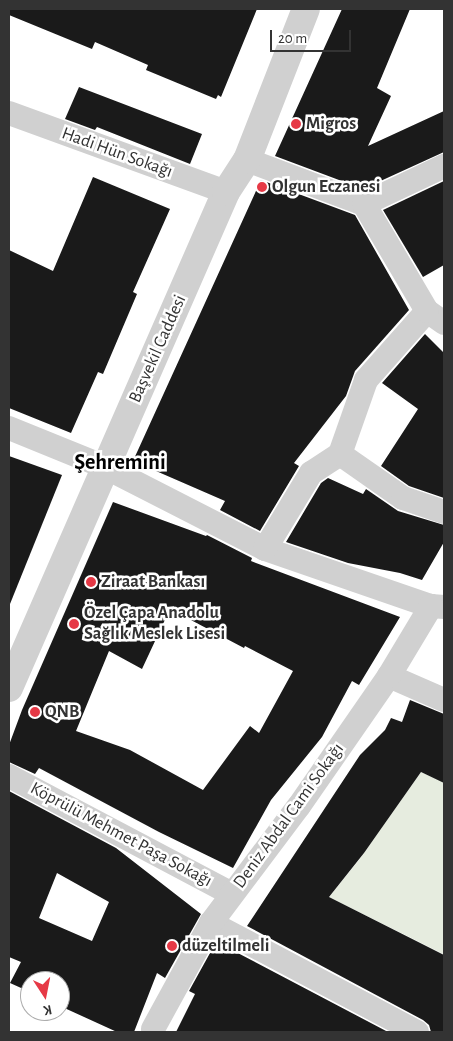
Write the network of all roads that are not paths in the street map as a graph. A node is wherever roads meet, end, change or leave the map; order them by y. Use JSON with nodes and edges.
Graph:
{"nodes":[{"id":1,"x":306,"y":9,"type":"edge"},
{"id":2,"x":9,"y":113,"type":"edge"},
{"id":3,"x":247,"y":160,"type":"junction"},
{"id":4,"x":444,"y":166,"type":"edge"},
{"id":5,"x":226,"y":192,"type":"junction"},
{"id":6,"x":364,"y":204,"type":"junction"},
{"id":7,"x":436,"y":317,"type":"edge"},
{"id":8,"x":9,"y":428,"type":"edge"},
{"id":9,"x":340,"y":454,"type":"junction"},
{"id":10,"x":106,"y":467,"type":"junction"},
{"id":11,"x":444,"y":512,"type":"edge"},
{"id":12,"x":265,"y":548,"type":"junction"},
{"id":13,"x":438,"y":607,"type":"edge"},
{"id":14,"x":389,"y":676,"type":"junction"},
{"id":15,"x":9,"y":688,"type":"edge"},
{"id":16,"x":444,"y":700,"type":"edge"},
{"id":17,"x":9,"y":776,"type":"edge"},
{"id":18,"x":232,"y":894,"type":"junction"},
{"id":19,"x":211,"y":923,"type":"junction"},
{"id":20,"x":153,"y":1029,"type":"dead end"},
{"id":21,"x":417,"y":1032,"type":"edge"}],
"edges":[{"from":1,"to":3,"type":"street","name":"Başvekil Caddesi"},
{"from":2,"to":5,"type":"street","name":"Hadi Hün Sokağı"},
{"from":3,"to":5,"type":"street","name":"Başvekil Caddesi"},
{"from":3,"to":6,"type":"street"},
{"from":4,"to":6,"type":"street"},
{"from":5,"to":10,"type":"street","name":"Başvekil Caddesi"},
{"from":6,"to":7,"type":"street"},
{"from":7,"to":9,"type":"street"},
{"from":8,"to":10,"type":"street"},
{"from":9,"to":11,"type":"street"},
{"from":9,"to":12,"type":"street"},
{"from":10,"to":12,"type":"street"},
{"from":10,"to":15,"type":"street","name":"Başvekil Caddesi"},
{"from":12,"to":13,"type":"street"},
{"from":13,"to":14,"type":"street","name":"Deniz Abdal Cami Sokağı"},
{"from":14,"to":16,"type":"street"},
{"from":14,"to":18,"type":"street","name":"Deniz Abdal Cami Sokağı"},
{"from":17,"to":18,"type":"street","name":"Köprülü Mehmet Paşa Sokağı"},
{"from":18,"to":19,"type":"street","name":"Deniz Abdal Cami Sokağı"},
{"from":19,"to":20,"type":"street","name":"Deniz Abdal Cami Sokağı"},
{"from":19,"to":21,"type":"street"}]}
